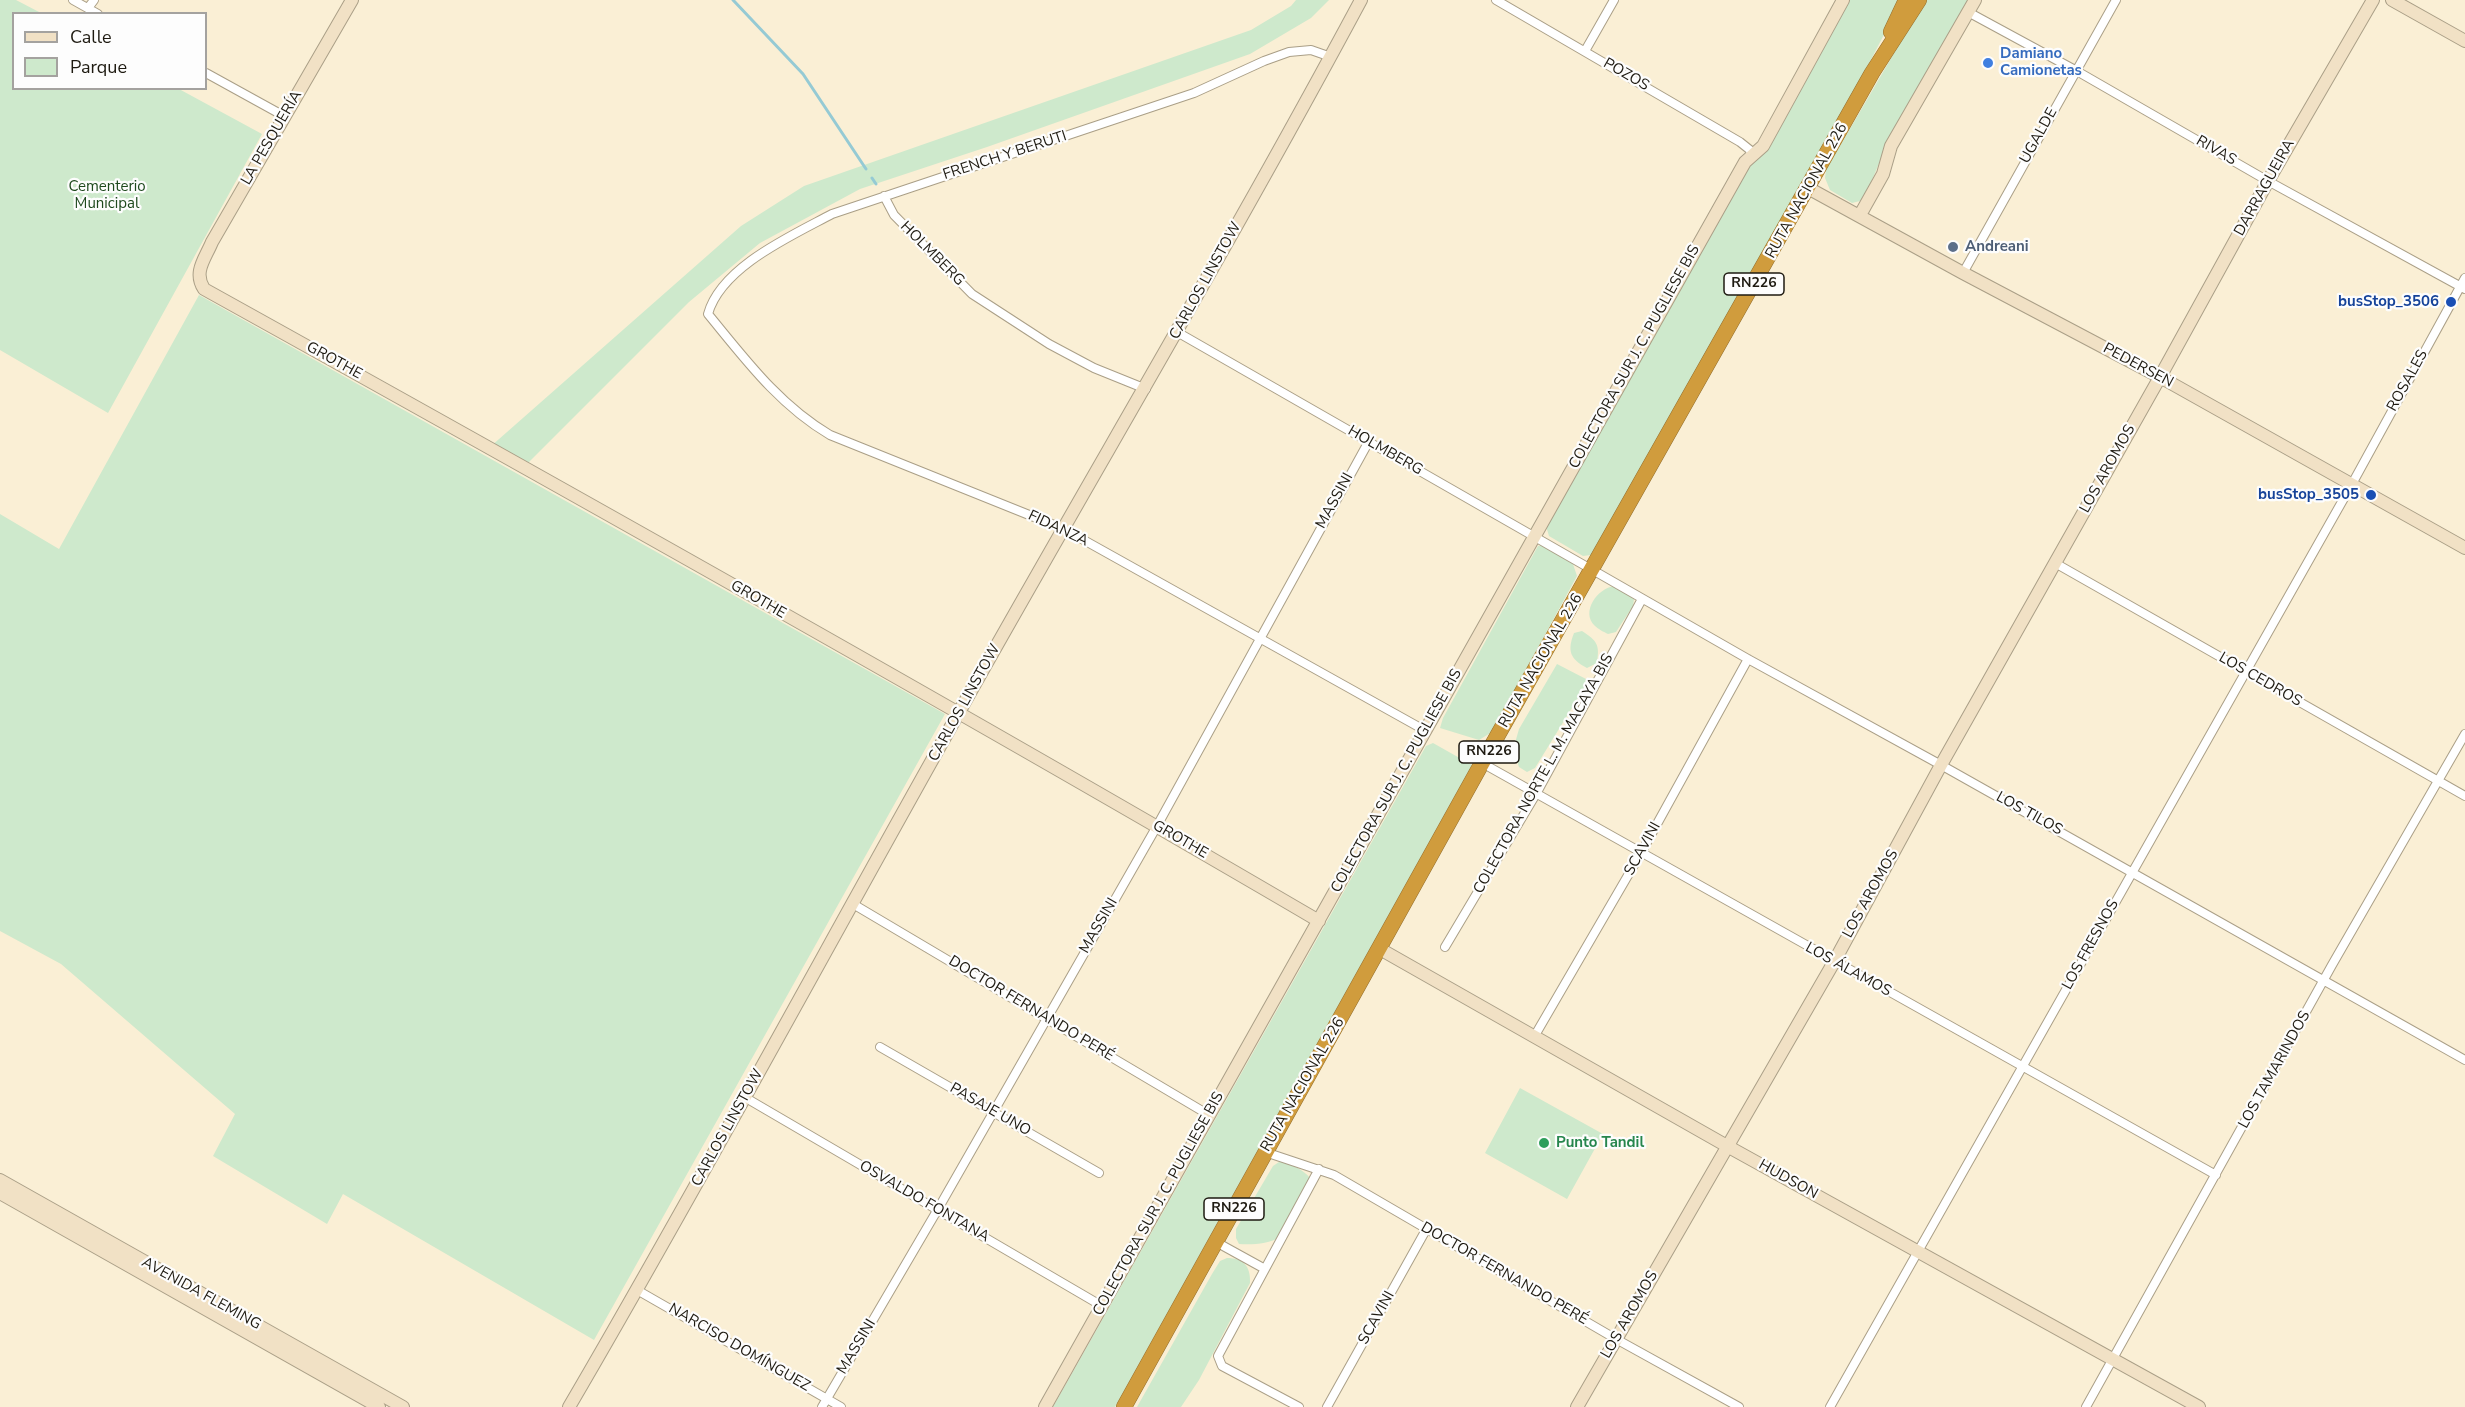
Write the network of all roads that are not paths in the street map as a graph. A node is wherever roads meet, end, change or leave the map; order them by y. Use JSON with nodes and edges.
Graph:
{"nodes":[{"id":1,"x":73,"y":0,"type":"edge"},
{"id":2,"x":94,"y":0,"type":"edge"},
{"id":3,"x":352,"y":0,"type":"edge"},
{"id":4,"x":1361,"y":0,"type":"edge"},
{"id":5,"x":1496,"y":0,"type":"edge"},
{"id":6,"x":1614,"y":0,"type":"edge"},
{"id":7,"x":1843,"y":0,"type":"edge"},
{"id":8,"x":1906,"y":0,"type":"edge"},
{"id":9,"x":1919,"y":0,"type":"edge"},
{"id":10,"x":1974,"y":0,"type":"edge"},
{"id":11,"x":2116,"y":0,"type":"edge"},
{"id":12,"x":2373,"y":0,"type":"edge"},
{"id":13,"x":2392,"y":0,"type":"edge"},
{"id":14,"x":88,"y":8,"type":"junction"},
{"id":15,"x":95,"y":12,"type":"edge"},
{"id":16,"x":1968,"y":12,"type":"junction"},
{"id":17,"x":2465,"y":41,"type":"edge"},
{"id":18,"x":1585,"y":51,"type":"junction"},
{"id":19,"x":1331,"y":57,"type":"junction"},
{"id":20,"x":2075,"y":70,"type":"junction"},
{"id":21,"x":1872,"y":73,"type":"junction"},
{"id":22,"x":207,"y":74,"type":"edge"},
{"id":23,"x":284,"y":116,"type":"junction"},
{"id":24,"x":1751,"y":156,"type":"junction"},
{"id":25,"x":2268,"y":181,"type":"junction"},
{"id":26,"x":1808,"y":188,"type":"junction"},
{"id":27,"x":884,"y":196,"type":"junction"},
{"id":28,"x":1860,"y":215,"type":"junction"},
{"id":29,"x":1963,"y":273,"type":"junction"},
{"id":30,"x":2465,"y":278,"type":"edge"},
{"id":31,"x":198,"y":279,"type":"joint"},
{"id":32,"x":2462,"y":288,"type":"edge"},
{"id":33,"x":708,"y":314,"type":"joint"},
{"id":34,"x":1177,"y":332,"type":"junction"},
{"id":35,"x":2160,"y":378,"type":"junction"},
{"id":36,"x":1146,"y":389,"type":"junction"},
{"id":37,"x":1369,"y":441,"type":"junction"},
{"id":38,"x":2352,"y":484,"type":"junction"},
{"id":39,"x":1064,"y":529,"type":"junction"},
{"id":40,"x":1534,"y":535,"type":"junction"},
{"id":41,"x":2465,"y":548,"type":"edge"},
{"id":42,"x":2055,"y":562,"type":"junction"},
{"id":43,"x":1594,"y":569,"type":"junction"},
{"id":44,"x":1642,"y":598,"type":"junction"},
{"id":45,"x":1259,"y":638,"type":"junction"},
{"id":46,"x":1748,"y":659,"type":"junction"},
{"id":47,"x":2245,"y":672,"type":"junction"},
{"id":48,"x":958,"y":714,"type":"junction"},
{"id":49,"x":1426,"y":731,"type":"junction"},
{"id":50,"x":2465,"y":734,"type":"edge"},
{"id":51,"x":1482,"y":763,"type":"junction"},
{"id":52,"x":1941,"y":765,"type":"junction"},
{"id":53,"x":2438,"y":781,"type":"junction"},
{"id":54,"x":1536,"y":794,"type":"junction"},
{"id":55,"x":2465,"y":796,"type":"edge"},
{"id":56,"x":1157,"y":826,"type":"junction"},
{"id":57,"x":1641,"y":853,"type":"junction"},
{"id":58,"x":2132,"y":872,"type":"junction"},
{"id":59,"x":853,"y":904,"type":"junction"},
{"id":60,"x":1319,"y":921,"type":"junction"},
{"id":61,"x":1444,"y":947,"type":"dead end"},
{"id":62,"x":1380,"y":950,"type":"junction"},
{"id":63,"x":1834,"y":962,"type":"junction"},
{"id":64,"x":2325,"y":980,"type":"junction"},
{"id":65,"x":1047,"y":1018,"type":"junction"},
{"id":66,"x":1534,"y":1037,"type":"junction"},
{"id":67,"x":880,"y":1047,"type":"dead end"},
{"id":68,"x":2465,"y":1060,"type":"edge"},
{"id":69,"x":2022,"y":1067,"type":"junction"},
{"id":70,"x":746,"y":1098,"type":"junction"},
{"id":71,"x":994,"y":1112,"type":"junction"},
{"id":72,"x":1209,"y":1115,"type":"junction"},
{"id":73,"x":1727,"y":1146,"type":"junction"},
{"id":74,"x":1265,"y":1152,"type":"junction"},
{"id":75,"x":1319,"y":1169,"type":"junction"},
{"id":76,"x":1099,"y":1173,"type":"dead end"},
{"id":77,"x":2216,"y":1175,"type":"junction"},
{"id":78,"x":0,"y":1180,"type":"edge"},
{"id":79,"x":0,"y":1193,"type":"edge"},
{"id":80,"x":938,"y":1209,"type":"junction"},
{"id":81,"x":1427,"y":1228,"type":"junction"},
{"id":82,"x":1216,"y":1242,"type":"junction"},
{"id":83,"x":1918,"y":1252,"type":"junction"},
{"id":84,"x":1265,"y":1269,"type":"junction"},
{"id":85,"x":638,"y":1290,"type":"junction"},
{"id":86,"x":1102,"y":1306,"type":"junction"},
{"id":87,"x":1616,"y":1339,"type":"junction"},
{"id":88,"x":2113,"y":1360,"type":"junction"},
{"id":89,"x":827,"y":1398,"type":"junction"},
{"id":90,"x":379,"y":1407,"type":"edge"},
{"id":91,"x":403,"y":1407,"type":"edge"},
{"id":92,"x":569,"y":1407,"type":"edge"},
{"id":93,"x":822,"y":1407,"type":"edge"},
{"id":94,"x":841,"y":1407,"type":"edge"},
{"id":95,"x":1045,"y":1407,"type":"edge"},
{"id":96,"x":1124,"y":1407,"type":"edge"},
{"id":97,"x":1299,"y":1407,"type":"edge"},
{"id":98,"x":1328,"y":1407,"type":"edge"},
{"id":99,"x":1577,"y":1407,"type":"edge"},
{"id":100,"x":1739,"y":1407,"type":"edge"},
{"id":101,"x":1830,"y":1407,"type":"edge"},
{"id":102,"x":2086,"y":1407,"type":"edge"},
{"id":103,"x":2199,"y":1407,"type":"edge"}],
"edges":[{"from":1,"to":14,"type":"street"},
{"from":2,"to":14,"type":"street"},
{"from":3,"to":23,"type":"street","name":"LA PESQUERÍA"},
{"from":4,"to":19,"type":"street","name":"CARLOS LINSTOW"},
{"from":5,"to":18,"type":"street","name":"POZOS"},
{"from":6,"to":18,"type":"street"},
{"from":7,"to":24,"type":"street","name":"COLECTORA SUR J. C. PUGLIESE BIS"},
{"from":8,"to":21,"type":"highway","name":"RUTA NACIONAL 226","number":"RN226"},
{"from":9,"to":21,"type":"highway","name":"RUTA NACIONAL 226","number":"RN226"},
{"from":10,"to":16,"type":"street"},
{"from":11,"to":20,"type":"street","name":"UGALDE"},
{"from":12,"to":25,"type":"street","name":"DARRAGUEIRA"},
{"from":13,"to":17,"type":"street"},
{"from":14,"to":15,"type":"street"},
{"from":16,"to":20,"type":"street","name":"RIVAS"},
{"from":16,"to":28,"type":"street"},
{"from":18,"to":24,"type":"street","name":"POZOS"},
{"from":19,"to":27,"type":"street","name":"FRENCH Y BERUTI"},
{"from":19,"to":34,"type":"street","name":"CARLOS LINSTOW"},
{"from":20,"to":25,"type":"street","name":"RIVAS"},
{"from":20,"to":29,"type":"street","name":"UGALDE"},
{"from":21,"to":26,"type":"highway","name":"RUTA NACIONAL 226","number":"RN226"},
{"from":22,"to":23,"type":"street"},
{"from":23,"to":31,"type":"street","name":"LA PESQUERÍA"},
{"from":24,"to":40,"type":"street","name":"COLECTORA SUR J. C. PUGLIESE BIS"},
{"from":25,"to":32,"type":"street","name":"RIVAS"},
{"from":25,"to":35,"type":"street","name":"DARRAGUEIRA"},
{"from":26,"to":28,"type":"street","name":"PEDERSEN"},
{"from":26,"to":43,"type":"highway","name":"RUTA NACIONAL 226","number":"RN226"},
{"from":27,"to":33,"type":"street","name":"FRENCH Y BERUTI"},
{"from":27,"to":36,"type":"street","name":"HOLMBERG"},
{"from":28,"to":29,"type":"street","name":"PEDERSEN"},
{"from":29,"to":35,"type":"street","name":"PEDERSEN"},
{"from":30,"to":32,"type":"street","name":"ROSALES"},
{"from":31,"to":48,"type":"street","name":"GROTHE"},
{"from":32,"to":38,"type":"street","name":"ROSALES"},
{"from":33,"to":39,"type":"street","name":"FIDANZA"},
{"from":34,"to":36,"type":"street","name":"CARLOS LINSTOW"},
{"from":34,"to":37,"type":"street","name":"HOLMBERG"},
{"from":35,"to":38,"type":"street","name":"PEDERSEN"},
{"from":35,"to":42,"type":"street","name":"LOS AROMOS"},
{"from":36,"to":39,"type":"street","name":"CARLOS LINSTOW"},
{"from":37,"to":40,"type":"street","name":"HOLMBERG"},
{"from":37,"to":45,"type":"street","name":"MASSINI"},
{"from":38,"to":41,"type":"street","name":"PEDERSEN"},
{"from":38,"to":47,"type":"street","name":"LOS FRESNOS"},
{"from":39,"to":45,"type":"street","name":"FIDANZA"},
{"from":39,"to":48,"type":"street","name":"CARLOS LINSTOW"},
{"from":40,"to":43,"type":"street","name":"HOLMBERG"},
{"from":40,"to":49,"type":"street","name":"COLECTORA SUR J. C. PUGLIESE BIS"},
{"from":42,"to":47,"type":"street","name":"LOS CEDROS"},
{"from":42,"to":52,"type":"street","name":"LOS AROMOS"},
{"from":43,"to":44,"type":"street","name":"LOS TILOS"},
{"from":43,"to":51,"type":"highway","name":"RUTA NACIONAL 226","number":"RN226"},
{"from":44,"to":46,"type":"street","name":"LOS TILOS"},
{"from":44,"to":54,"type":"street","name":"COLECTORA NORTE L. M. MACAYA BIS"},
{"from":45,"to":49,"type":"street","name":"FIDANZA"},
{"from":45,"to":56,"type":"street","name":"MASSINI"},
{"from":46,"to":52,"type":"street","name":"LOS TILOS"},
{"from":46,"to":57,"type":"street","name":"SCAVINI"},
{"from":47,"to":53,"type":"street","name":"LOS CEDROS"},
{"from":47,"to":58,"type":"street","name":"LOS FRESNOS"},
{"from":48,"to":56,"type":"street","name":"GROTHE"},
{"from":48,"to":59,"type":"street","name":"CARLOS LINSTOW"},
{"from":49,"to":60,"type":"street","name":"COLECTORA SUR J. C. PUGLIESE BIS"},
{"from":50,"to":53,"type":"street","name":"LOS TAMARINDOS"},
{"from":51,"to":54,"type":"street","name":"LOS ÁLAMOS"},
{"from":51,"to":62,"type":"highway","name":"RUTA NACIONAL 226","number":"RN226"},
{"from":52,"to":58,"type":"street","name":"LOS TILOS"},
{"from":52,"to":63,"type":"street","name":"LOS AROMOS"},
{"from":53,"to":55,"type":"street","name":"LOS CEDROS"},
{"from":53,"to":64,"type":"street","name":"LOS TAMARINDOS"},
{"from":54,"to":57,"type":"street","name":"LOS ÁLAMOS"},
{"from":54,"to":61,"type":"street","name":"COLECTORA NORTE L. M. MACAYA BIS"},
{"from":56,"to":60,"type":"street","name":"GROTHE"},
{"from":56,"to":65,"type":"street","name":"MASSINI"},
{"from":57,"to":63,"type":"street","name":"LOS ÁLAMOS"},
{"from":57,"to":66,"type":"street","name":"SCAVINI"},
{"from":58,"to":64,"type":"street","name":"LOS TILOS"},
{"from":58,"to":69,"type":"street","name":"LOS FRESNOS"},
{"from":59,"to":65,"type":"street","name":"DOCTOR FERNANDO PERÉ"},
{"from":59,"to":70,"type":"street","name":"CARLOS LINSTOW"},
{"from":60,"to":72,"type":"street","name":"COLECTORA SUR J. C. PUGLIESE BIS"},
{"from":62,"to":66,"type":"street","name":"HUDSON"},
{"from":62,"to":74,"type":"highway","name":"RUTA NACIONAL 226","number":"RN226"},
{"from":63,"to":69,"type":"street","name":"LOS ÁLAMOS"},
{"from":63,"to":73,"type":"street","name":"LOS AROMOS"},
{"from":64,"to":68,"type":"street","name":"LOS TILOS"},
{"from":64,"to":77,"type":"street","name":"LOS TAMARINDOS"},
{"from":65,"to":71,"type":"street","name":"MASSINI"},
{"from":65,"to":72,"type":"street","name":"DOCTOR FERNANDO PERÉ"},
{"from":66,"to":73,"type":"street","name":"HUDSON"},
{"from":67,"to":71,"type":"street","name":"PASAJE UNO"},
{"from":69,"to":77,"type":"street","name":"LOS ÁLAMOS"},
{"from":69,"to":83,"type":"street","name":"LOS FRESNOS"},
{"from":70,"to":80,"type":"street","name":"OSVALDO FONTANA"},
{"from":70,"to":85,"type":"street","name":"CARLOS LINSTOW"},
{"from":71,"to":76,"type":"street","name":"PASAJE UNO"},
{"from":71,"to":80,"type":"street","name":"MASSINI"},
{"from":72,"to":86,"type":"street","name":"COLECTORA SUR J. C. PUGLIESE BIS"},
{"from":73,"to":83,"type":"street","name":"HUDSON"},
{"from":73,"to":87,"type":"street","name":"LOS AROMOS"},
{"from":74,"to":75,"type":"street","name":"DOCTOR FERNANDO PERÉ"},
{"from":74,"to":82,"type":"highway","name":"RUTA NACIONAL 226","number":"RN226"},
{"from":75,"to":81,"type":"street","name":"DOCTOR FERNANDO PERÉ"},
{"from":75,"to":84,"type":"street"},
{"from":77,"to":88,"type":"street","name":"LOS TAMARINDOS"},
{"from":78,"to":91,"type":"street","name":"AVENIDA FLEMING"},
{"from":79,"to":90,"type":"street","name":"AVENIDA FLEMING"},
{"from":80,"to":86,"type":"street","name":"OSVALDO FONTANA"},
{"from":80,"to":89,"type":"street","name":"MASSINI"},
{"from":81,"to":87,"type":"street","name":"DOCTOR FERNANDO PERÉ"},
{"from":81,"to":98,"type":"street","name":"SCAVINI"},
{"from":82,"to":84,"type":"street"},
{"from":82,"to":96,"type":"highway","name":"RUTA NACIONAL 226","number":"RN226"},
{"from":83,"to":88,"type":"street","name":"HUDSON"},
{"from":83,"to":101,"type":"street","name":"LOS FRESNOS"},
{"from":84,"to":97,"type":"street"},
{"from":85,"to":89,"type":"street","name":"NARCISO DOMÍNGUEZ"},
{"from":85,"to":92,"type":"street","name":"CARLOS LINSTOW"},
{"from":86,"to":95,"type":"street","name":"COLECTORA SUR J. C. PUGLIESE BIS"},
{"from":87,"to":99,"type":"street","name":"LOS AROMOS"},
{"from":87,"to":100,"type":"street","name":"DOCTOR FERNANDO PERÉ"},
{"from":88,"to":102,"type":"street","name":"LOS TAMARINDOS"},
{"from":88,"to":103,"type":"street","name":"HUDSON"},
{"from":89,"to":93,"type":"street","name":"MASSINI"},
{"from":89,"to":94,"type":"street","name":"NARCISO DOMÍNGUEZ"}]}
